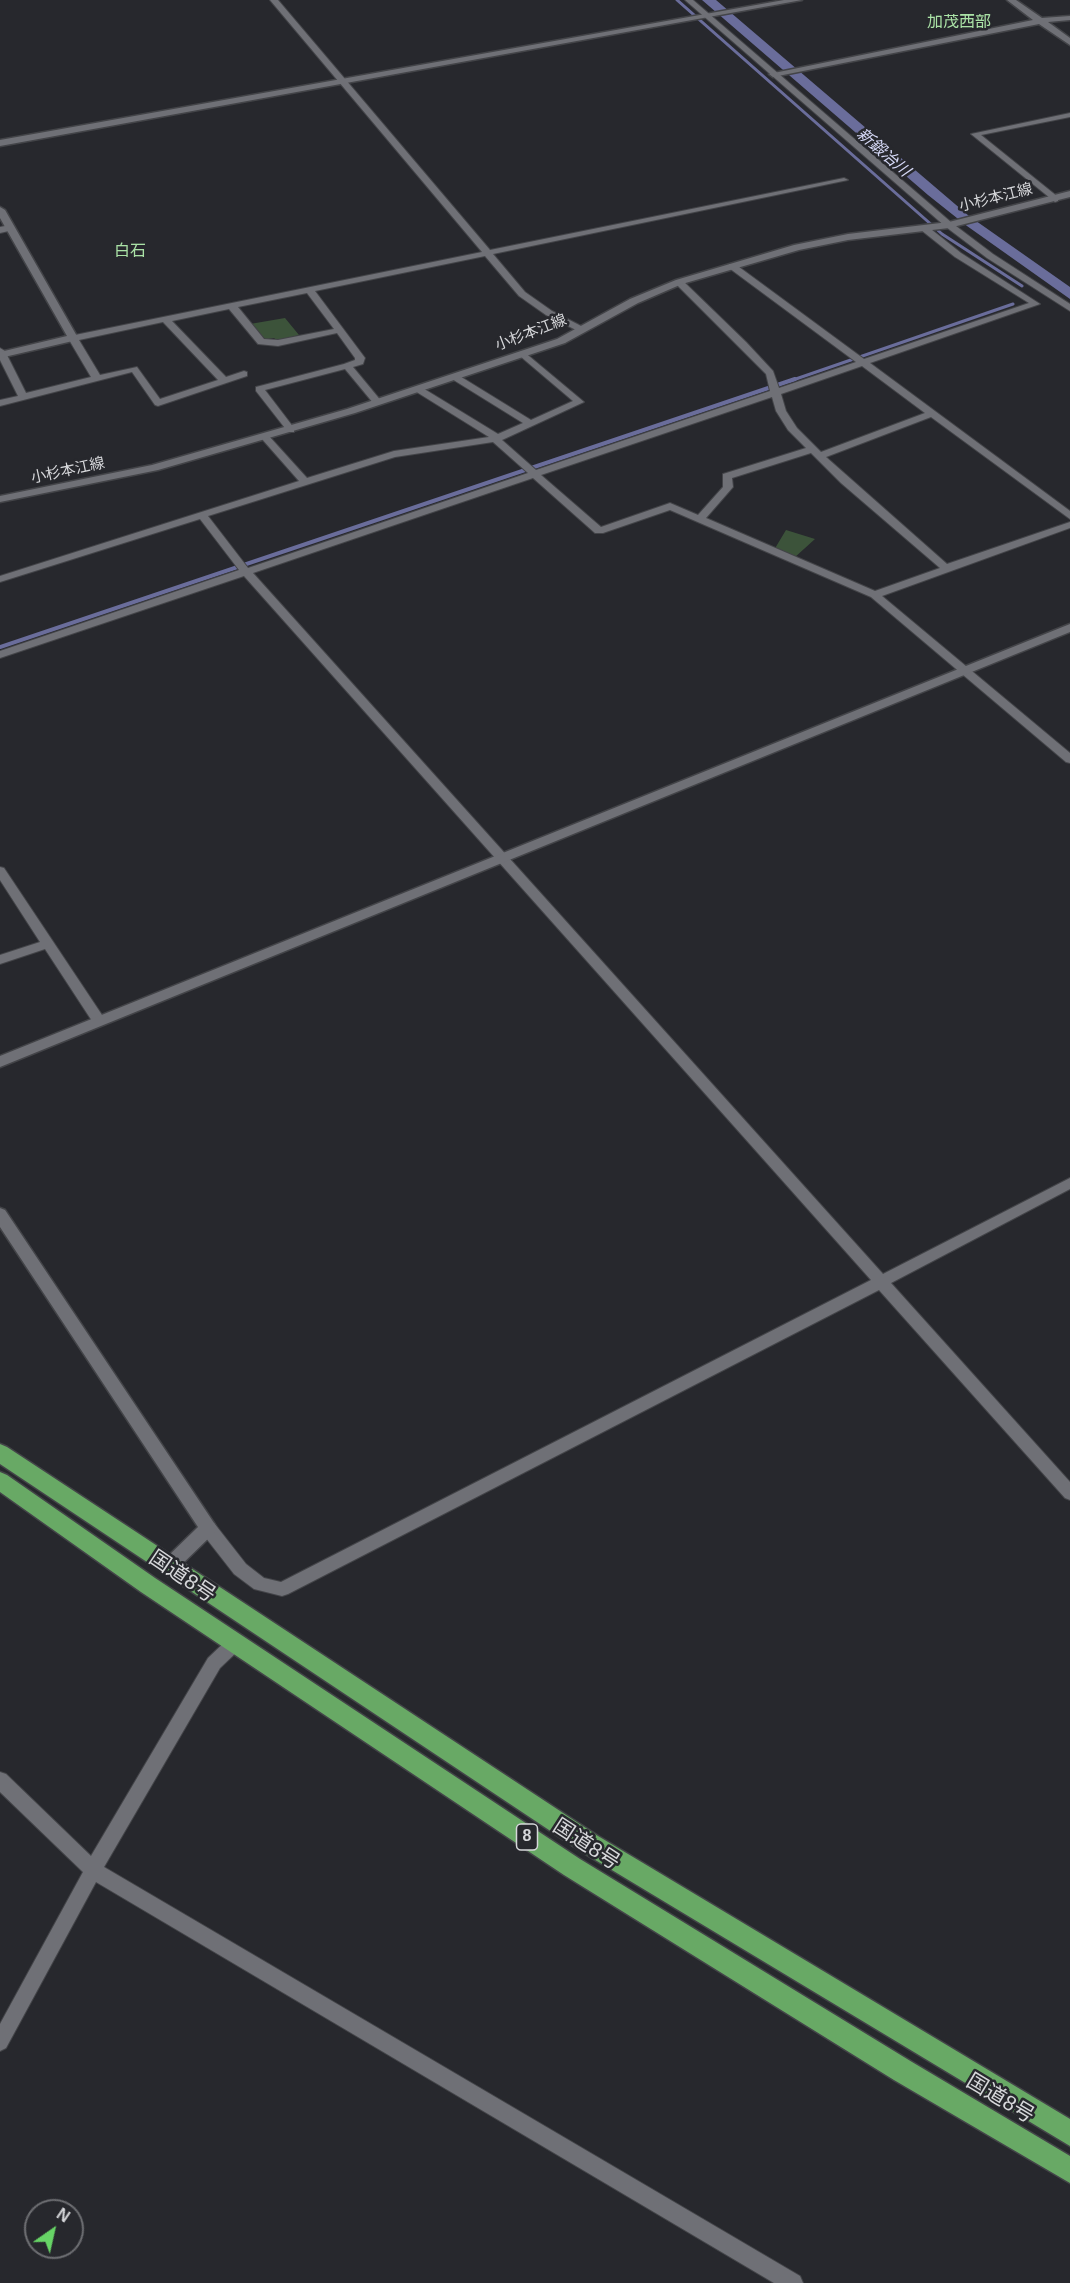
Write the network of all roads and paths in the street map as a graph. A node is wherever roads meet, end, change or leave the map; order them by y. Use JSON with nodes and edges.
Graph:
{"nodes":[{"id":1,"x":274,"y":0,"type":"edge"},
{"id":2,"x":689,"y":0,"type":"edge"},
{"id":3,"x":798,"y":0,"type":"edge"},
{"id":4,"x":1011,"y":0,"type":"edge"},
{"id":5,"x":711,"y":16,"type":"junction"},
{"id":6,"x":1070,"y":18,"type":"edge"},
{"id":7,"x":1040,"y":22,"type":"junction"},
{"id":8,"x":1070,"y":42,"type":"edge"},
{"id":9,"x":776,"y":73,"type":"junction"},
{"id":10,"x":343,"y":81,"type":"junction"},
{"id":11,"x":1070,"y":115,"type":"edge"},
{"id":12,"x":0,"y":143,"type":"edge"},
{"id":13,"x":844,"y":180,"type":"dead end"},
{"id":14,"x":1070,"y":194,"type":"edge"},
{"id":15,"x":1056,"y":199,"type":"junction"},
{"id":16,"x":0,"y":210,"type":"edge"},
{"id":17,"x":949,"y":225,"type":"junction"},
{"id":18,"x":924,"y":228,"type":"junction"},
{"id":19,"x":5,"y":229,"type":"edge"},
{"id":20,"x":488,"y":253,"type":"junction"},
{"id":21,"x":732,"y":266,"type":"junction"},
{"id":22,"x":680,"y":282,"type":"junction"},
{"id":23,"x":310,"y":290,"type":"junction"},
{"id":24,"x":232,"y":306,"type":"junction"},
{"id":25,"x":1070,"y":308,"type":"edge"},
{"id":26,"x":165,"y":319,"type":"junction"},
{"id":27,"x":340,"y":330,"type":"junction"},
{"id":28,"x":582,"y":330,"type":"junction"},
{"id":29,"x":73,"y":338,"type":"junction"},
{"id":30,"x":1,"y":354,"type":"edge"},
{"id":31,"x":523,"y":354,"type":"junction"},
{"id":32,"x":864,"y":364,"type":"junction"},
{"id":33,"x":346,"y":366,"type":"junction"},
{"id":34,"x":455,"y":376,"type":"junction"},
{"id":35,"x":96,"y":378,"type":"junction"},
{"id":36,"x":224,"y":381,"type":"junction"},
{"id":37,"x":259,"y":389,"type":"junction"},
{"id":38,"x":418,"y":389,"type":"junction"},
{"id":39,"x":777,"y":393,"type":"junction"},
{"id":40,"x":23,"y":397,"type":"junction"},
{"id":41,"x":377,"y":402,"type":"junction"},
{"id":42,"x":0,"y":403,"type":"edge"},
{"id":43,"x":931,"y":414,"type":"junction"},
{"id":44,"x":530,"y":423,"type":"junction"},
{"id":45,"x":291,"y":430,"type":"junction"},
{"id":46,"x":265,"y":437,"type":"junction"},
{"id":47,"x":496,"y":438,"type":"junction"},
{"id":48,"x":816,"y":452,"type":"junction"},
{"id":49,"x":536,"y":475,"type":"junction"},
{"id":50,"x":305,"y":482,"type":"junction"},
{"id":51,"x":0,"y":499,"type":"edge"},
{"id":52,"x":201,"y":514,"type":"junction"},
{"id":53,"x":1070,"y":516,"type":"edge"},
{"id":54,"x":700,"y":519,"type":"junction"},
{"id":55,"x":1070,"y":525,"type":"edge"},
{"id":56,"x":946,"y":568,"type":"junction"},
{"id":57,"x":246,"y":572,"type":"junction"},
{"id":58,"x":0,"y":579,"type":"edge"},
{"id":59,"x":875,"y":595,"type":"junction"},
{"id":60,"x":1070,"y":628,"type":"edge"},
{"id":61,"x":0,"y":655,"type":"edge"},
{"id":62,"x":963,"y":671,"type":"junction"},
{"id":63,"x":1070,"y":759,"type":"edge"},
{"id":64,"x":502,"y":858,"type":"junction"},
{"id":65,"x":0,"y":872,"type":"edge"},
{"id":66,"x":47,"y":944,"type":"junction"},
{"id":67,"x":0,"y":960,"type":"edge"},
{"id":68,"x":99,"y":1021,"type":"junction"},
{"id":69,"x":0,"y":1062,"type":"edge"},
{"id":70,"x":1070,"y":1184,"type":"edge"},
{"id":71,"x":1,"y":1216,"type":"edge"},
{"id":72,"x":880,"y":1281,"type":"junction"},
{"id":73,"x":0,"y":1452,"type":"edge"},
{"id":74,"x":0,"y":1481,"type":"edge"},
{"id":75,"x":1070,"y":1493,"type":"edge"},
{"id":76,"x":208,"y":1528,"type":"junction"},
{"id":77,"x":169,"y":1566,"type":"junction"},
{"id":78,"x":235,"y":1643,"type":"junction"},
{"id":79,"x":0,"y":1780,"type":"edge"},
{"id":80,"x":93,"y":1870,"type":"junction"},
{"id":81,"x":0,"y":2042,"type":"edge"},
{"id":82,"x":1070,"y":2133,"type":"edge"},
{"id":83,"x":1070,"y":2170,"type":"edge"},
{"id":84,"x":793,"y":2283,"type":"edge"}],
"edges":[{"from":1,"to":10,"type":"street"},
{"from":2,"to":5,"type":"street"},
{"from":3,"to":5,"type":"street"},
{"from":4,"to":7,"type":"street"},
{"from":5,"to":9,"type":"street"},
{"from":5,"to":10,"type":"street"},
{"from":6,"to":7,"type":"street"},
{"from":7,"to":8,"type":"street"},
{"from":7,"to":9,"type":"street"},
{"from":9,"to":17,"type":"street"},
{"from":10,"to":12,"type":"street"},
{"from":10,"to":20,"type":"street"},
{"from":11,"to":15,"type":"street"},
{"from":13,"to":20,"type":"street"},
{"from":14,"to":15,"type":"street","name":"小杉本江線"},
{"from":15,"to":17,"type":"street","name":"小杉本江線"},
{"from":16,"to":19,"type":"street"},
{"from":17,"to":18,"type":"street","name":"小杉本江線"},
{"from":17,"to":25,"type":"street"},
{"from":18,"to":21,"type":"street","name":"小杉本江線"},
{"from":18,"to":32,"type":"street"},
{"from":19,"to":29,"type":"street"},
{"from":20,"to":23,"type":"street"},
{"from":20,"to":28,"type":"street"},
{"from":21,"to":22,"type":"street","name":"小杉本江線"},
{"from":21,"to":32,"type":"street"},
{"from":22,"to":28,"type":"street","name":"小杉本江線"},
{"from":22,"to":39,"type":"street"},
{"from":23,"to":24,"type":"street"},
{"from":23,"to":27,"type":"street"},
{"from":24,"to":26,"type":"street"},
{"from":24,"to":27,"type":"street"},
{"from":26,"to":29,"type":"street"},
{"from":26,"to":36,"type":"street"},
{"from":27,"to":33,"type":"street"},
{"from":28,"to":31,"type":"street","name":"小杉本江線"},
{"from":29,"to":30,"type":"street"},
{"from":29,"to":35,"type":"street"},
{"from":30,"to":40,"type":"street"},
{"from":31,"to":34,"type":"street","name":"小杉本江線"},
{"from":31,"to":44,"type":"street"},
{"from":32,"to":39,"type":"street"},
{"from":32,"to":43,"type":"street"},
{"from":33,"to":37,"type":"street"},
{"from":33,"to":41,"type":"street"},
{"from":34,"to":38,"type":"street","name":"小杉本江線"},
{"from":34,"to":44,"type":"street"},
{"from":35,"to":36,"type":"street"},
{"from":35,"to":40,"type":"street"},
{"from":36,"to":37,"type":"street"},
{"from":37,"to":45,"type":"street"},
{"from":38,"to":41,"type":"street","name":"小杉本江線"},
{"from":38,"to":47,"type":"street"},
{"from":39,"to":48,"type":"street"},
{"from":39,"to":49,"type":"street"},
{"from":40,"to":42,"type":"street"},
{"from":41,"to":45,"type":"street","name":"小杉本江線"},
{"from":43,"to":48,"type":"street"},
{"from":43,"to":53,"type":"street"},
{"from":44,"to":47,"type":"street"},
{"from":45,"to":46,"type":"street","name":"小杉本江線"},
{"from":46,"to":50,"type":"street"},
{"from":46,"to":51,"type":"street","name":"小杉本江線"},
{"from":47,"to":49,"type":"street"},
{"from":47,"to":50,"type":"street"},
{"from":48,"to":54,"type":"street"},
{"from":48,"to":56,"type":"street"},
{"from":49,"to":54,"type":"street"},
{"from":49,"to":57,"type":"street"},
{"from":50,"to":52,"type":"street"},
{"from":52,"to":57,"type":"street"},
{"from":52,"to":58,"type":"street"},
{"from":54,"to":59,"type":"street"},
{"from":55,"to":56,"type":"street"},
{"from":56,"to":59,"type":"street"},
{"from":57,"to":61,"type":"street"},
{"from":57,"to":64,"type":"street"},
{"from":59,"to":62,"type":"street"},
{"from":60,"to":62,"type":"street"},
{"from":62,"to":63,"type":"street"},
{"from":62,"to":64,"type":"street"},
{"from":64,"to":68,"type":"street"},
{"from":64,"to":72,"type":"street"},
{"from":65,"to":66,"type":"street"},
{"from":66,"to":67,"type":"street"},
{"from":66,"to":68,"type":"street"},
{"from":68,"to":69,"type":"street"},
{"from":70,"to":72,"type":"street"},
{"from":71,"to":76,"type":"street"},
{"from":72,"to":75,"type":"street"},
{"from":72,"to":76,"type":"street"},
{"from":73,"to":77,"type":"highway","name":"国道8号","number":"8"},
{"from":74,"to":78,"type":"highway","name":"国道8号","number":"8"},
{"from":76,"to":77,"type":"street"},
{"from":77,"to":82,"type":"highway","name":"国道8号","number":"8"},
{"from":78,"to":80,"type":"street"},
{"from":78,"to":83,"type":"highway","name":"国道8号","number":"8"},
{"from":79,"to":80,"type":"street"},
{"from":80,"to":81,"type":"street"},
{"from":80,"to":84,"type":"street"}]}
